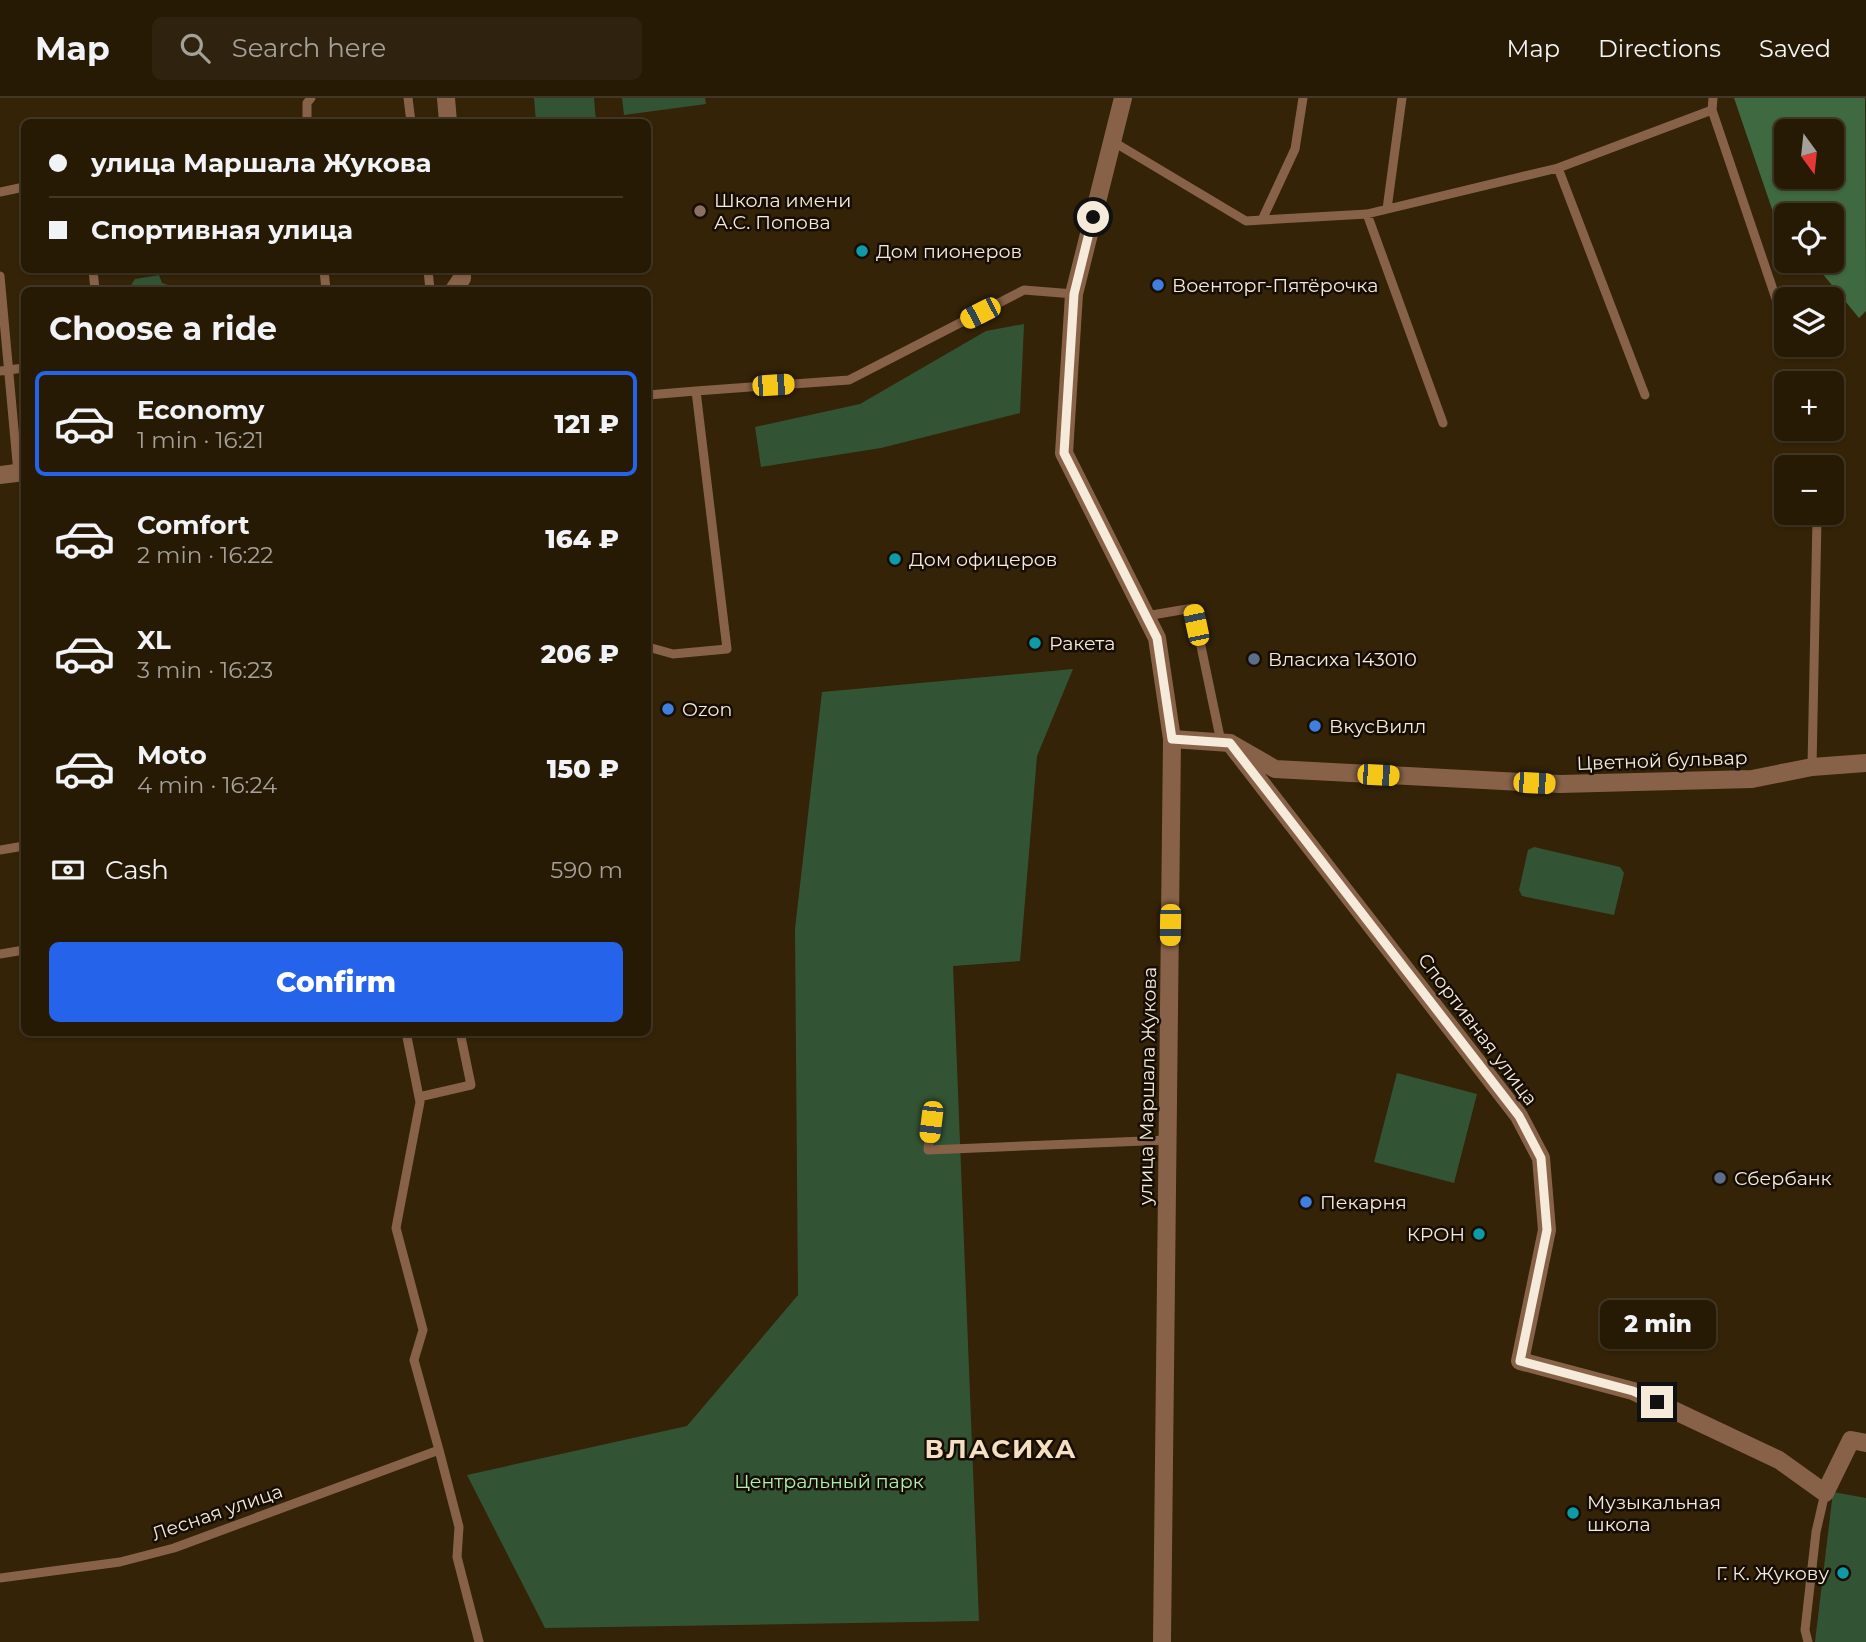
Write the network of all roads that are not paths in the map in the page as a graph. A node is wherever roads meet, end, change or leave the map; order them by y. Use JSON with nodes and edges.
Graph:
{"nodes":[{"id":1,"x":311,"y":98,"type":"edge"},
{"id":2,"x":408,"y":98,"type":"edge"},
{"id":3,"x":446,"y":98,"type":"edge"},
{"id":4,"x":1123,"y":98,"type":"edge"},
{"id":5,"x":1303,"y":98,"type":"edge"},
{"id":6,"x":1402,"y":98,"type":"edge"},
{"id":7,"x":1713,"y":98,"type":"edge"},
{"id":8,"x":1712,"y":110,"type":"junction"},
{"id":9,"x":307,"y":119,"type":"edge"},
{"id":10,"x":411,"y":119,"type":"edge"},
{"id":11,"x":448,"y":119,"type":"edge"},
{"id":12,"x":1112,"y":141,"type":"junction"},
{"id":13,"x":1558,"y":168,"type":"junction"},
{"id":14,"x":21,"y":188,"type":"edge"},
{"id":15,"x":0,"y":192,"type":"edge"},
{"id":16,"x":1387,"y":209,"type":"junction"},
{"id":17,"x":1367,"y":214,"type":"junction"},
{"id":18,"x":1262,"y":220,"type":"junction"},
{"id":19,"x":0,"y":276,"type":"edge"},
{"id":20,"x":1774,"y":293,"type":"edge"},
{"id":21,"x":1074,"y":294,"type":"junction"},
{"id":22,"x":4,"y":371,"type":"edge"},
{"id":23,"x":696,"y":391,"type":"junction"},
{"id":24,"x":1645,"y":395,"type":"dead end"},
{"id":25,"x":651,"y":396,"type":"edge"},
{"id":26,"x":1443,"y":423,"type":"dead end"},
{"id":27,"x":14,"y":473,"type":"edge"},
{"id":28,"x":1817,"y":525,"type":"edge"},
{"id":29,"x":1146,"y":616,"type":"junction"},
{"id":30,"x":651,"y":648,"type":"edge"},
{"id":31,"x":1172,"y":739,"type":"junction"},
{"id":32,"x":1226,"y":743,"type":"junction"},
{"id":33,"x":1866,"y":763,"type":"edge"},
{"id":34,"x":1812,"y":767,"type":"junction"},
{"id":35,"x":21,"y":846,"type":"edge"},
{"id":36,"x":0,"y":850,"type":"edge"},
{"id":37,"x":21,"y":950,"type":"edge"},
{"id":38,"x":0,"y":954,"type":"edge"},
{"id":39,"x":407,"y":1036,"type":"edge"},
{"id":40,"x":461,"y":1036,"type":"edge"},
{"id":41,"x":419,"y":1097,"type":"junction"},
{"id":42,"x":931,"y":1122,"type":"dead end"},
{"id":43,"x":1168,"y":1140,"type":"junction"},
{"id":44,"x":1866,"y":1443,"type":"edge"},
{"id":45,"x":439,"y":1450,"type":"junction"},
{"id":46,"x":1825,"y":1493,"type":"junction"},
{"id":47,"x":0,"y":1578,"type":"edge"},
{"id":48,"x":479,"y":1642,"type":"edge"},
{"id":49,"x":1162,"y":1642,"type":"edge"},
{"id":50,"x":1808,"y":1642,"type":"edge"}],
"edges":[{"from":1,"to":9,"type":"lane"},
{"from":2,"to":10,"type":"lane"},
{"from":3,"to":11,"type":"street"},
{"from":4,"to":12,"type":"street","name":"улица Маршала Жукова"},
{"from":5,"to":18,"type":"lane"},
{"from":6,"to":16,"type":"lane"},
{"from":7,"to":8,"type":"lane"},
{"from":8,"to":13,"type":"lane"},
{"from":8,"to":20,"type":"lane"},
{"from":12,"to":18,"type":"lane"},
{"from":12,"to":21,"type":"street","name":"улица Маршала Жукова"},
{"from":13,"to":16,"type":"lane"},
{"from":13,"to":24,"type":"lane"},
{"from":14,"to":15,"type":"lane"},
{"from":16,"to":17,"type":"lane"},
{"from":17,"to":18,"type":"lane"},
{"from":17,"to":26,"type":"lane"},
{"from":19,"to":22,"type":"lane"},
{"from":21,"to":23,"type":"lane"},
{"from":21,"to":29,"type":"street","name":"улица Маршала Жукова"},
{"from":22,"to":27,"type":"lane"},
{"from":23,"to":25,"type":"lane"},
{"from":23,"to":30,"type":"lane"},
{"from":28,"to":34,"type":"lane"},
{"from":29,"to":31,"type":"street","name":"улица Маршала Жукова"},
{"from":29,"to":32,"type":"lane"},
{"from":31,"to":32,"type":"street","name":"Цветной бульвар"},
{"from":31,"to":43,"type":"street","name":"улица Маршала Жукова"},
{"from":32,"to":34,"type":"street","name":"Цветной бульвар"},
{"from":32,"to":46,"type":"street","name":"Спортивная улица"},
{"from":33,"to":34,"type":"street","name":"Цветной бульвар"},
{"from":35,"to":36,"type":"lane"},
{"from":37,"to":38,"type":"lane"},
{"from":39,"to":41,"type":"lane"},
{"from":40,"to":41,"type":"lane"},
{"from":41,"to":45,"type":"lane"},
{"from":42,"to":43,"type":"lane"},
{"from":43,"to":49,"type":"street","name":"улица Маршала Жукова"},
{"from":44,"to":46,"type":"street"},
{"from":45,"to":47,"type":"lane","name":"Лесная улица"},
{"from":45,"to":48,"type":"lane"},
{"from":46,"to":50,"type":"lane"}]}
